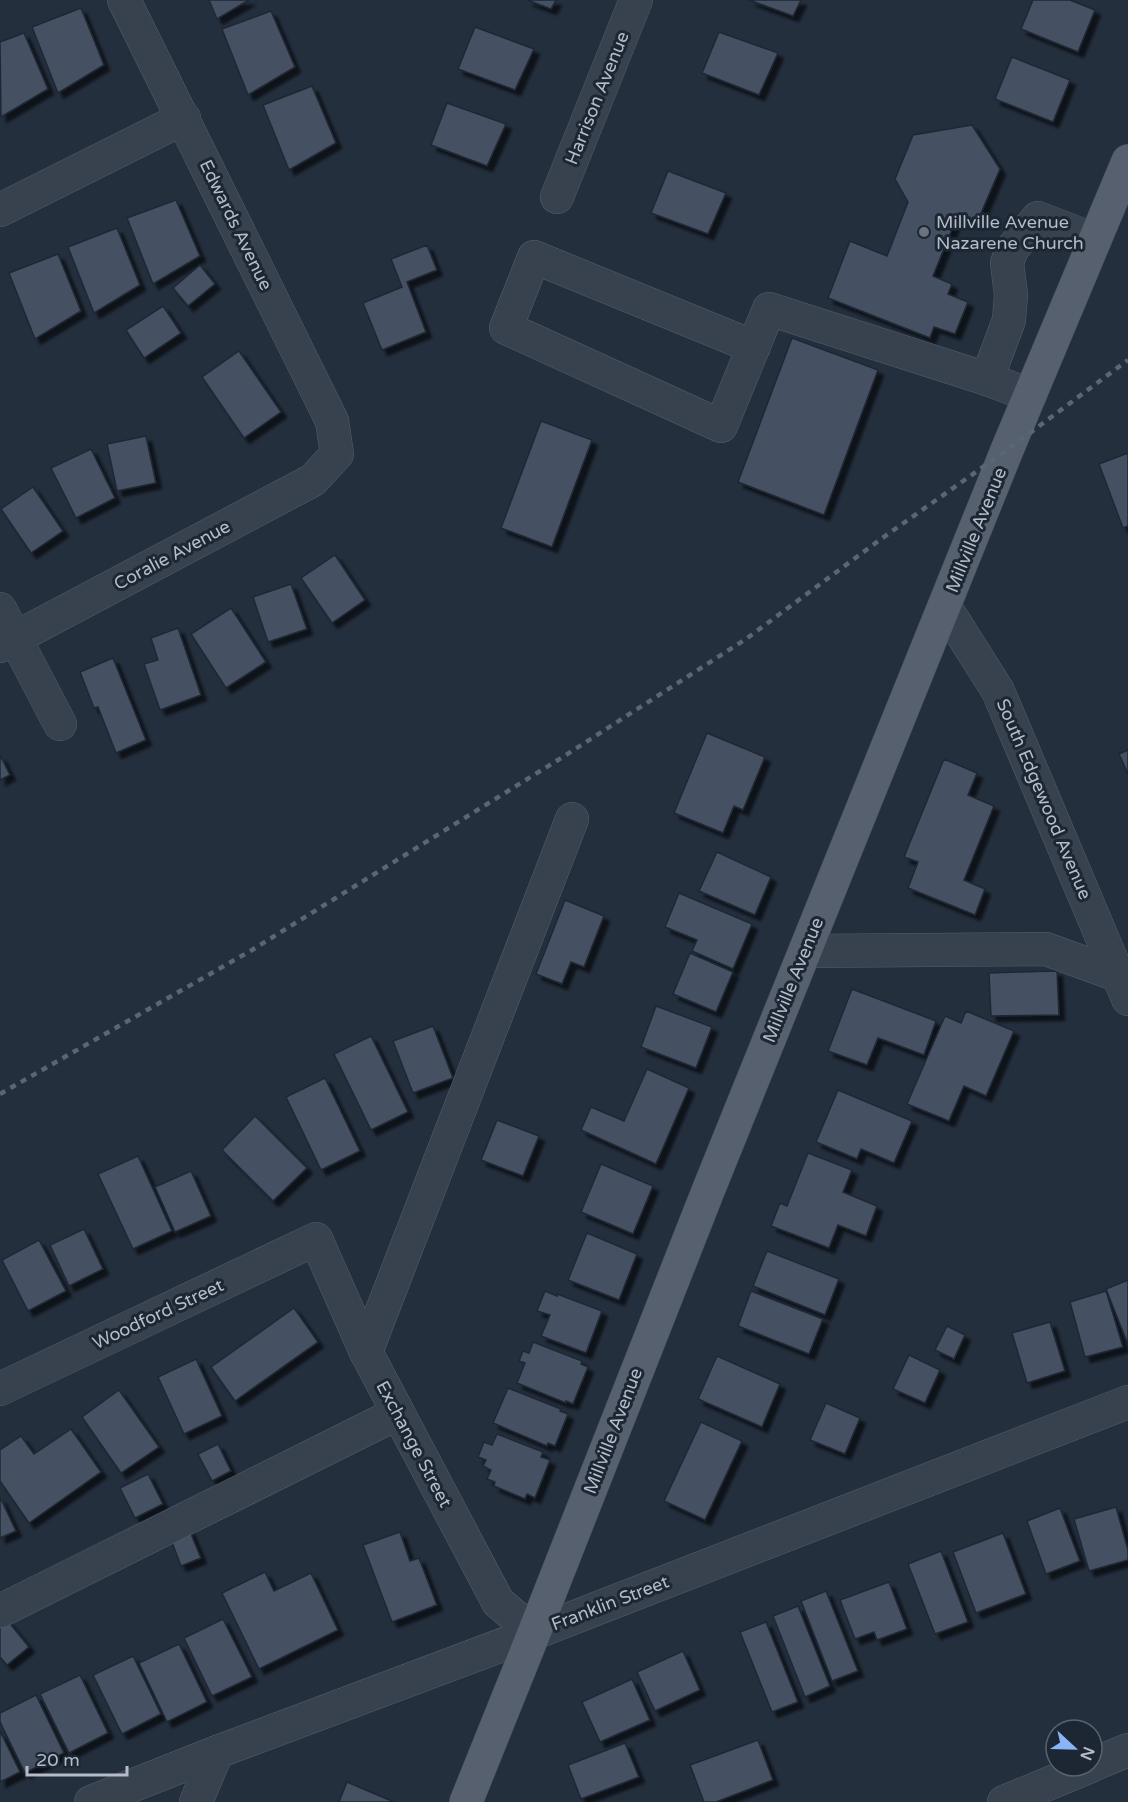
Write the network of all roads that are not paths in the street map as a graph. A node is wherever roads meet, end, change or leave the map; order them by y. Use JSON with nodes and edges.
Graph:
{"nodes":[{"id":1,"x":124,"y":0,"type":"edge"},
{"id":2,"x":636,"y":0,"type":"edge"},
{"id":3,"x":184,"y":118,"type":"junction"},
{"id":4,"x":1128,"y":161,"type":"edge"},
{"id":5,"x":557,"y":197,"type":"dead end"},
{"id":6,"x":0,"y":210,"type":"edge"},
{"id":7,"x":1095,"y":240,"type":"junction"},
{"id":8,"x":754,"y":347,"type":"junction"},
{"id":9,"x":987,"y":379,"type":"junction"},
{"id":10,"x":1030,"y":395,"type":"junction"},
{"id":11,"x":337,"y":454,"type":"joint"},
{"id":12,"x":945,"y":607,"type":"junction"},
{"id":13,"x":0,"y":609,"type":"edge"},
{"id":14,"x":8,"y":643,"type":"edge"},
{"id":15,"x":60,"y":724,"type":"dead end"},
{"id":16,"x":572,"y":819,"type":"dead end"},
{"id":17,"x":805,"y":951,"type":"junction"},
{"id":18,"x":1125,"y":983,"type":"edge"},
{"id":19,"x":316,"y":1239,"type":"joint"},
{"id":20,"x":366,"y":1352,"type":"junction"},
{"id":21,"x":0,"y":1389,"type":"edge"},
{"id":22,"x":1128,"y":1402,"type":"edge"},
{"id":23,"x":398,"y":1413,"type":"junction"},
{"id":24,"x":0,"y":1611,"type":"edge"},
{"id":25,"x":534,"y":1633,"type":"junction"},
{"id":26,"x":1128,"y":1750,"type":"edge"},
{"id":27,"x":217,"y":1752,"type":"junction"},
{"id":28,"x":1104,"y":1760,"type":"edge"},
{"id":29,"x":1062,"y":1778,"type":"edge"},
{"id":30,"x":91,"y":1802,"type":"edge"},
{"id":31,"x":196,"y":1802,"type":"edge"},
{"id":32,"x":466,"y":1802,"type":"edge"},
{"id":33,"x":1004,"y":1802,"type":"edge"}],
"edges":[{"from":1,"to":3,"type":"street","name":"Edwards Avenue"},
{"from":2,"to":5,"type":"street","name":"Harrison Avenue"},
{"from":3,"to":6,"type":"street"},
{"from":3,"to":11,"type":"street","name":"Edwards Avenue"},
{"from":4,"to":7,"type":"main road","name":"Millville Avenue"},
{"from":7,"to":9,"type":"street"},
{"from":7,"to":10,"type":"main road","name":"Millville Avenue"},
{"from":8,"to":8,"type":"street"},
{"from":8,"to":9,"type":"street"},
{"from":9,"to":10,"type":"street"},
{"from":10,"to":12,"type":"main road","name":"Millville Avenue"},
{"from":11,"to":14,"type":"street","name":"Coralie Avenue"},
{"from":12,"to":17,"type":"main road","name":"Millville Avenue"},
{"from":12,"to":18,"type":"street","name":"South Edgewood Avenue"},
{"from":13,"to":14,"type":"street"},
{"from":14,"to":15,"type":"street"},
{"from":16,"to":20,"type":"street"},
{"from":17,"to":18,"type":"street"},
{"from":17,"to":25,"type":"main road","name":"Millville Avenue"},
{"from":19,"to":20,"type":"street","name":"Exchange Street"},
{"from":19,"to":21,"type":"street","name":"Woodford Street"},
{"from":20,"to":23,"type":"street","name":"Exchange Street"},
{"from":22,"to":25,"type":"street","name":"Franklin Street"},
{"from":23,"to":24,"type":"street"},
{"from":23,"to":25,"type":"street","name":"Exchange Street"},
{"from":25,"to":27,"type":"street","name":"Franklin Street"},
{"from":25,"to":32,"type":"main road","name":"Millville Avenue"},
{"from":26,"to":28,"type":"street"},
{"from":27,"to":30,"type":"street","name":"Franklin Street"},
{"from":27,"to":31,"type":"street"},
{"from":29,"to":33,"type":"street"}]}
